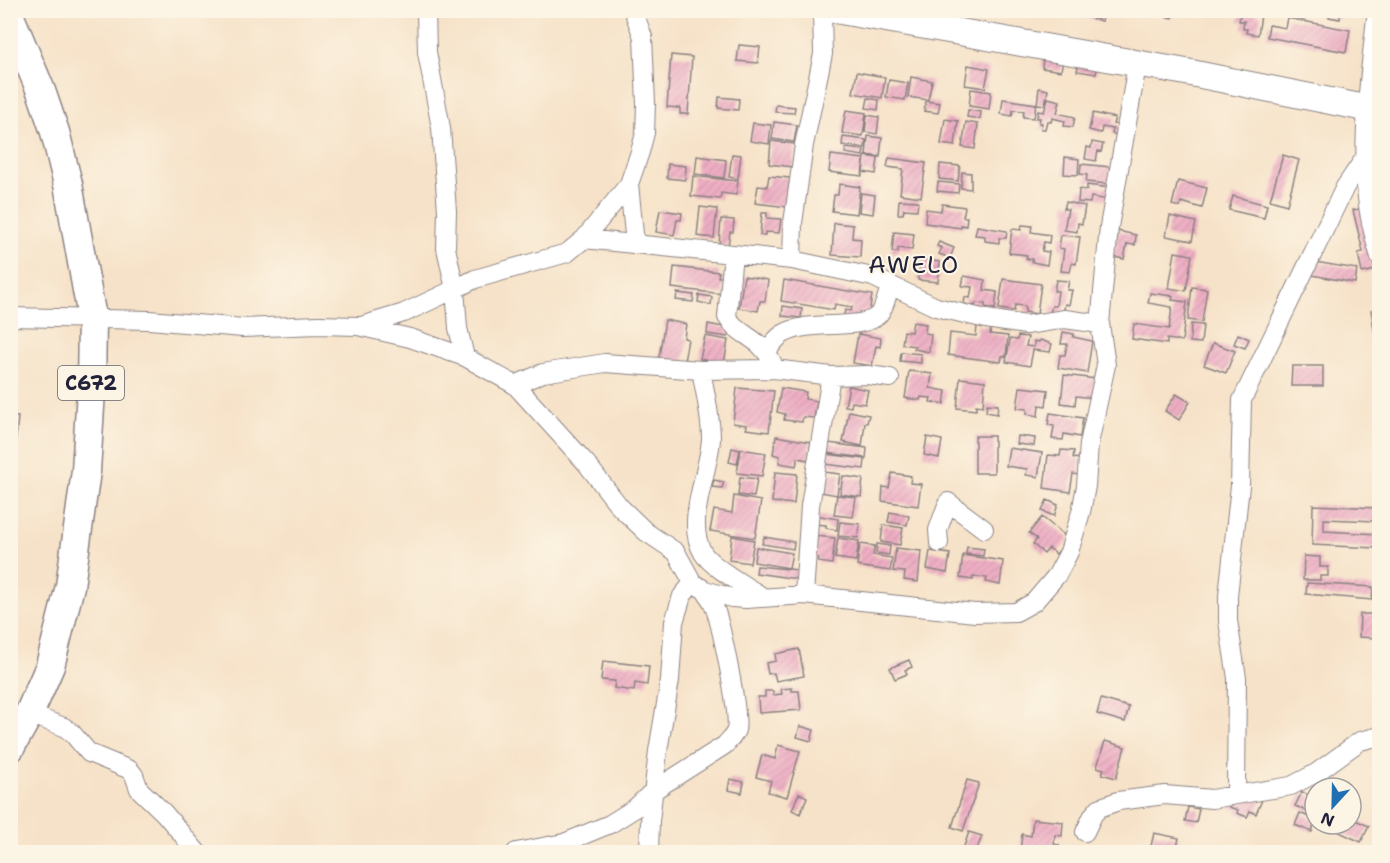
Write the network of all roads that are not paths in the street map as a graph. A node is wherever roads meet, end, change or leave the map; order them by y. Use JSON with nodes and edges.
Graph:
{"nodes":[{"id":1,"x":426,"y":10,"type":"edge"},
{"id":2,"x":633,"y":10,"type":"edge"},
{"id":3,"x":822,"y":10,"type":"edge"},
{"id":4,"x":835,"y":10,"type":"edge"},
{"id":5,"x":1377,"y":10,"type":"edge"},
{"id":6,"x":10,"y":17,"type":"edge"},
{"id":7,"x":1137,"y":65,"type":"junction"},
{"id":8,"x":1374,"y":110,"type":"edge"},
{"id":9,"x":1366,"y":156,"type":"junction"},
{"id":10,"x":629,"y":184,"type":"junction"},
{"id":11,"x":584,"y":239,"type":"junction"},
{"id":12,"x":635,"y":244,"type":"junction"},
{"id":13,"x":733,"y":254,"type":"junction"},
{"id":14,"x":1380,"y":257,"type":"edge"},
{"id":15,"x":792,"y":260,"type":"junction"},
{"id":16,"x":890,"y":285,"type":"junction"},
{"id":17,"x":455,"y":289,"type":"junction"},
{"id":18,"x":10,"y":317,"type":"edge"},
{"id":19,"x":92,"y":318,"type":"junction"},
{"id":20,"x":1100,"y":324,"type":"junction"},
{"id":21,"x":357,"y":326,"type":"junction"},
{"id":22,"x":767,"y":351,"type":"junction"},
{"id":23,"x":465,"y":357,"type":"junction"},
{"id":24,"x":774,"y":369,"type":"junction"},
{"id":25,"x":700,"y":370,"type":"junction"},
{"id":26,"x":831,"y":376,"type":"junction"},
{"id":27,"x":890,"y":378,"type":"dead end"},
{"id":28,"x":515,"y":385,"type":"junction"},
{"id":29,"x":984,"y":530,"type":"dead end"},
{"id":30,"x":939,"y":543,"type":"dead end"},
{"id":31,"x":699,"y":587,"type":"junction"},
{"id":32,"x":804,"y":595,"type":"junction"},
{"id":33,"x":763,"y":597,"type":"junction"},
{"id":34,"x":17,"y":734,"type":"edge"},
{"id":35,"x":1380,"y":736,"type":"edge"},
{"id":36,"x":653,"y":791,"type":"junction"},
{"id":37,"x":1236,"y":794,"type":"junction"},
{"id":38,"x":1084,"y":832,"type":"dead end"},
{"id":39,"x":197,"y":852,"type":"edge"},
{"id":40,"x":516,"y":852,"type":"edge"},
{"id":41,"x":649,"y":852,"type":"edge"}],
"edges":[{"from":1,"to":17,"type":"street"},
{"from":2,"to":10,"type":"street"},
{"from":3,"to":15,"type":"street"},
{"from":4,"to":7,"type":"street"},
{"from":5,"to":8,"type":"street"},
{"from":6,"to":19,"type":"main road","number":"C672"},
{"from":7,"to":8,"type":"street"},
{"from":7,"to":20,"type":"street"},
{"from":8,"to":9,"type":"street"},
{"from":9,"to":14,"type":"street"},
{"from":9,"to":37,"type":"street"},
{"from":10,"to":11,"type":"street"},
{"from":10,"to":12,"type":"street"},
{"from":11,"to":12,"type":"street"},
{"from":11,"to":17,"type":"street"},
{"from":12,"to":13,"type":"street"},
{"from":13,"to":15,"type":"street"},
{"from":13,"to":22,"type":"street"},
{"from":15,"to":16,"type":"street"},
{"from":16,"to":20,"type":"street"},
{"from":16,"to":22,"type":"street"},
{"from":17,"to":21,"type":"street"},
{"from":17,"to":23,"type":"street"},
{"from":18,"to":19,"type":"street"},
{"from":19,"to":21,"type":"street"},
{"from":19,"to":34,"type":"main road","number":"C672"},
{"from":20,"to":32,"type":"street"},
{"from":21,"to":23,"type":"street"},
{"from":22,"to":24,"type":"street"},
{"from":23,"to":28,"type":"street"},
{"from":24,"to":25,"type":"street"},
{"from":24,"to":26,"type":"street"},
{"from":25,"to":28,"type":"street"},
{"from":25,"to":33,"type":"street"},
{"from":26,"to":27,"type":"street"},
{"from":26,"to":32,"type":"street"},
{"from":28,"to":31,"type":"street"},
{"from":29,"to":30,"type":"street"},
{"from":31,"to":33,"type":"street"},
{"from":31,"to":36,"type":"street"},
{"from":31,"to":36,"type":"street"},
{"from":32,"to":33,"type":"street"},
{"from":34,"to":39,"type":"street"},
{"from":35,"to":37,"type":"street"},
{"from":36,"to":40,"type":"street"},
{"from":36,"to":41,"type":"street"},
{"from":37,"to":38,"type":"street"}]}
